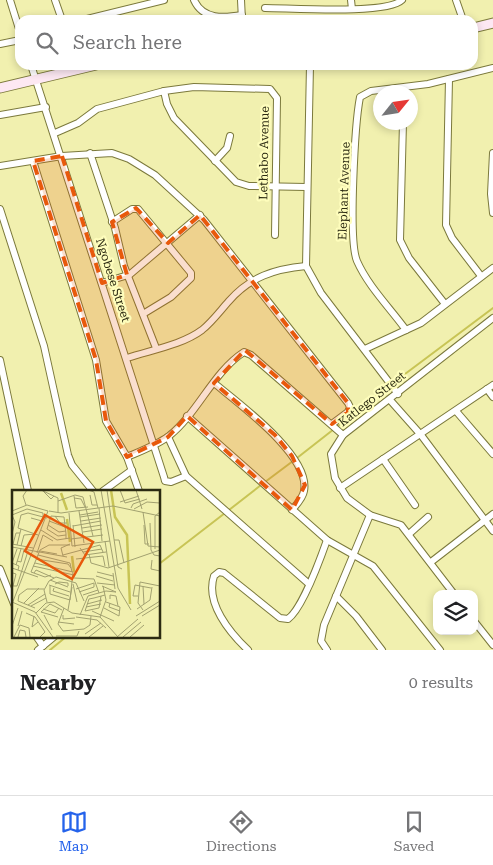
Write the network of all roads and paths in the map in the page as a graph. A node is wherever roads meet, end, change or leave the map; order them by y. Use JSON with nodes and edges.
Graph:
{"nodes":[{"id":1,"x":10,"y":0,"type":"edge"},
{"id":2,"x":55,"y":0,"type":"edge"},
{"id":3,"x":164,"y":0,"type":"edge"},
{"id":4,"x":194,"y":0,"type":"edge"},
{"id":5,"x":241,"y":0,"type":"edge"},
{"id":6,"x":351,"y":0,"type":"edge"},
{"id":7,"x":402,"y":0,"type":"edge"},
{"id":8,"x":456,"y":0,"type":"edge"},
{"id":9,"x":265,"y":8,"type":"dead end"},
{"id":10,"x":352,"y":9,"type":"junction"},
{"id":11,"x":60,"y":15,"type":"edge"},
{"id":12,"x":103,"y":15,"type":"edge"},
{"id":13,"x":209,"y":15,"type":"edge"},
{"id":14,"x":242,"y":15,"type":"edge"},
{"id":15,"x":461,"y":15,"type":"edge"},
{"id":16,"x":15,"y":16,"type":"edge"},
{"id":17,"x":493,"y":23,"type":"edge"},
{"id":18,"x":478,"y":27,"type":"edge"},
{"id":19,"x":15,"y":41,"type":"edge"},
{"id":20,"x":0,"y":44,"type":"edge"},
{"id":21,"x":493,"y":68,"type":"edge"},
{"id":22,"x":33,"y":70,"type":"edge"},
{"id":23,"x":68,"y":70,"type":"edge"},
{"id":24,"x":310,"y":70,"type":"edge"},
{"id":25,"x":449,"y":79,"type":"junction"},
{"id":26,"x":36,"y":80,"type":"junction"},
{"id":27,"x":418,"y":86,"type":"edge"},
{"id":28,"x":0,"y":88,"type":"edge"},
{"id":29,"x":164,"y":91,"type":"junction"},
{"id":30,"x":373,"y":91,"type":"edge"},
{"id":31,"x":46,"y":107,"type":"junction"},
{"id":32,"x":0,"y":115,"type":"edge"},
{"id":33,"x":403,"y":130,"type":"edge"},
{"id":34,"x":55,"y":133,"type":"junction"},
{"id":35,"x":230,"y":136,"type":"dead end"},
{"id":36,"x":90,"y":153,"type":"junction"},
{"id":37,"x":493,"y":153,"type":"edge"},
{"id":38,"x":62,"y":156,"type":"junction"},
{"id":39,"x":33,"y":161,"type":"junction"},
{"id":40,"x":215,"y":161,"type":"junction"},
{"id":41,"x":0,"y":166,"type":"edge"},
{"id":42,"x":274,"y":186,"type":"junction"},
{"id":43,"x":306,"y":187,"type":"junction"},
{"id":44,"x":0,"y":209,"type":"edge"},
{"id":45,"x":493,"y":214,"type":"edge"},
{"id":46,"x":200,"y":215,"type":"junction"},
{"id":47,"x":112,"y":222,"type":"junction"},
{"id":48,"x":275,"y":235,"type":"dead end"},
{"id":49,"x":168,"y":243,"type":"junction"},
{"id":50,"x":306,"y":266,"type":"junction"},
{"id":51,"x":493,"y":268,"type":"edge"},
{"id":52,"x":128,"y":276,"type":"junction"},
{"id":53,"x":481,"y":276,"type":"junction"},
{"id":54,"x":251,"y":280,"type":"junction"},
{"id":55,"x":102,"y":283,"type":"junction"},
{"id":56,"x":445,"y":304,"type":"junction"},
{"id":57,"x":143,"y":314,"type":"junction"},
{"id":58,"x":493,"y":318,"type":"edge"},
{"id":59,"x":406,"y":330,"type":"junction"},
{"id":60,"x":156,"y":348,"type":"junction"},
{"id":61,"x":365,"y":350,"type":"junction"},
{"id":62,"x":127,"y":358,"type":"junction"},
{"id":63,"x":0,"y":360,"type":"edge"},
{"id":64,"x":214,"y":383,"type":"junction"},
{"id":65,"x":493,"y":385,"type":"edge"},
{"id":66,"x":487,"y":390,"type":"junction"},
{"id":67,"x":398,"y":394,"type":"junction"},
{"id":68,"x":493,"y":397,"type":"edge"},
{"id":69,"x":390,"y":400,"type":"junction"},
{"id":70,"x":456,"y":411,"type":"junction"},
{"id":71,"x":187,"y":416,"type":"junction"},
{"id":72,"x":332,"y":424,"type":"junction"},
{"id":73,"x":343,"y":435,"type":"junction"},
{"id":74,"x":421,"y":436,"type":"junction"},
{"id":75,"x":168,"y":437,"type":"junction"},
{"id":76,"x":154,"y":445,"type":"junction"},
{"id":77,"x":493,"y":454,"type":"edge"},
{"id":78,"x":127,"y":457,"type":"junction"},
{"id":79,"x":383,"y":459,"type":"junction"},
{"id":80,"x":132,"y":470,"type":"junction"},
{"id":81,"x":186,"y":476,"type":"junction"},
{"id":82,"x":340,"y":488,"type":"junction"},
{"id":83,"x":28,"y":490,"type":"edge"},
{"id":84,"x":92,"y":490,"type":"edge"},
{"id":85,"x":104,"y":490,"type":"edge"},
{"id":86,"x":139,"y":490,"type":"edge"},
{"id":87,"x":415,"y":505,"type":"dead end"},
{"id":88,"x":292,"y":510,"type":"junction"},
{"id":89,"x":493,"y":514,"type":"edge"},
{"id":90,"x":370,"y":515,"type":"junction"},
{"id":91,"x":428,"y":517,"type":"dead end"},
{"id":92,"x":485,"y":520,"type":"junction"},
{"id":93,"x":493,"y":531,"type":"edge"},
{"id":94,"x":409,"y":534,"type":"junction"},
{"id":95,"x":327,"y":540,"type":"junction"},
{"id":96,"x":354,"y":555,"type":"junction"},
{"id":97,"x":431,"y":562,"type":"junction"},
{"id":98,"x":0,"y":569,"type":"edge"},
{"id":99,"x":309,"y":584,"type":"junction"},
{"id":100,"x":451,"y":590,"type":"edge"},
{"id":101,"x":336,"y":596,"type":"junction"},
{"id":102,"x":12,"y":599,"type":"edge"},
{"id":103,"x":478,"y":625,"type":"edge"},
{"id":104,"x":53,"y":638,"type":"edge"},
{"id":105,"x":493,"y":646,"type":"edge"},
{"id":106,"x":41,"y":648,"type":"edge"},
{"id":107,"x":248,"y":650,"type":"edge"},
{"id":108,"x":327,"y":650,"type":"edge"},
{"id":109,"x":382,"y":650,"type":"edge"},
{"id":110,"x":440,"y":650,"type":"edge"}],
"edges":[{"from":1,"to":16,"type":"street"},
{"from":2,"to":11,"type":"street"},
{"from":3,"to":12,"type":"street"},
{"from":4,"to":13,"type":"street"},
{"from":5,"to":14,"type":"street"},
{"from":6,"to":10,"type":"street"},
{"from":7,"to":10,"type":"street"},
{"from":8,"to":15,"type":"street"},
{"from":9,"to":10,"type":"street"},
{"from":17,"to":18,"type":"street"},
{"from":19,"to":20,"type":"street"},
{"from":21,"to":25,"type":"street","name":"Elephant Avenue"},
{"from":22,"to":26,"type":"street","name":"Ngobese Street"},
{"from":23,"to":26,"type":"street"},
{"from":24,"to":43,"type":"street"},
{"from":25,"to":27,"type":"street","name":"Elephant Avenue"},
{"from":25,"to":53,"type":"street"},
{"from":26,"to":28,"type":"street"},
{"from":26,"to":31,"type":"street","name":"Ngobese Street"},
{"from":29,"to":34,"type":"street","name":"Lethabo Avenue"},
{"from":29,"to":40,"type":"street"},
{"from":29,"to":42,"type":"street","name":"Lethabo Avenue"},
{"from":30,"to":59,"type":"street","name":"Elephant Avenue"},
{"from":31,"to":32,"type":"street"},
{"from":31,"to":34,"type":"street","name":"Ngobese Street"},
{"from":33,"to":56,"type":"street"},
{"from":34,"to":38,"type":"street","name":"Ngobese Street"},
{"from":35,"to":40,"type":"street"},
{"from":36,"to":38,"type":"street"},
{"from":36,"to":46,"type":"street"},
{"from":36,"to":47,"type":"street"},
{"from":37,"to":45,"type":"street"},
{"from":38,"to":39,"type":"street"},
{"from":38,"to":55,"type":"street","name":"Ngobese Street"},
{"from":39,"to":41,"type":"street"},
{"from":39,"to":78,"type":"street"},
{"from":40,"to":42,"type":"street"},
{"from":42,"to":43,"type":"street"},
{"from":42,"to":48,"type":"street","name":"Lethabo Avenue"},
{"from":43,"to":50,"type":"street"},
{"from":44,"to":84,"type":"street"},
{"from":46,"to":49,"type":"street"},
{"from":46,"to":54,"type":"street"},
{"from":47,"to":49,"type":"street"},
{"from":47,"to":52,"type":"street"},
{"from":49,"to":52,"type":"street"},
{"from":49,"to":57,"type":"street"},
{"from":50,"to":54,"type":"street"},
{"from":50,"to":61,"type":"street"},
{"from":51,"to":53,"type":"street"},
{"from":52,"to":55,"type":"street"},
{"from":52,"to":57,"type":"street"},
{"from":53,"to":56,"type":"street"},
{"from":54,"to":60,"type":"street"},
{"from":54,"to":72,"type":"street"},
{"from":55,"to":62,"type":"street","name":"Ngobese Street"},
{"from":56,"to":59,"type":"street"},
{"from":57,"to":60,"type":"street"},
{"from":58,"to":67,"type":"street","name":"Katlego Street"},
{"from":59,"to":61,"type":"street"},
{"from":60,"to":62,"type":"street"},
{"from":61,"to":67,"type":"street"},
{"from":62,"to":76,"type":"street","name":"Ngobese Street"},
{"from":63,"to":83,"type":"street"},
{"from":64,"to":71,"type":"street"},
{"from":64,"to":72,"type":"street"},
{"from":64,"to":88,"type":"street"},
{"from":65,"to":66,"type":"street"},
{"from":66,"to":68,"type":"street"},
{"from":66,"to":70,"type":"street"},
{"from":67,"to":69,"type":"street","name":"Katlego Street"},
{"from":69,"to":73,"type":"street","name":"Katlego Street"},
{"from":69,"to":74,"type":"street"},
{"from":70,"to":74,"type":"street"},
{"from":70,"to":77,"type":"street"},
{"from":71,"to":75,"type":"street"},
{"from":71,"to":88,"type":"street"},
{"from":72,"to":73,"type":"street"},
{"from":73,"to":82,"type":"street","name":"Katlego Street"},
{"from":74,"to":79,"type":"street"},
{"from":74,"to":92,"type":"street"},
{"from":75,"to":76,"type":"street"},
{"from":75,"to":81,"type":"street"},
{"from":76,"to":78,"type":"street"},
{"from":76,"to":81,"type":"street","name":"Ngobese Street"},
{"from":78,"to":80,"type":"street"},
{"from":79,"to":82,"type":"street"},
{"from":79,"to":87,"type":"street"},
{"from":80,"to":85,"type":"street"},
{"from":80,"to":86,"type":"street"},
{"from":81,"to":99,"type":"street"},
{"from":82,"to":90,"type":"street","name":"Katlego Street"},
{"from":88,"to":95,"type":"street"},
{"from":89,"to":92,"type":"street"},
{"from":90,"to":94,"type":"street","name":"Katlego Street"},
{"from":90,"to":96,"type":"street"},
{"from":91,"to":94,"type":"street"},
{"from":92,"to":93,"type":"street"},
{"from":92,"to":97,"type":"street"},
{"from":94,"to":97,"type":"street","name":"Katlego Street"},
{"from":95,"to":96,"type":"street"},
{"from":95,"to":99,"type":"street"},
{"from":96,"to":101,"type":"street"},
{"from":96,"to":110,"type":"street"},
{"from":97,"to":100,"type":"street","name":"Katlego Street"},
{"from":98,"to":102,"type":"street"},
{"from":99,"to":107,"type":"street"},
{"from":101,"to":108,"type":"street"},
{"from":101,"to":109,"type":"street"},
{"from":103,"to":105,"type":"street"},
{"from":104,"to":106,"type":"street"}]}
